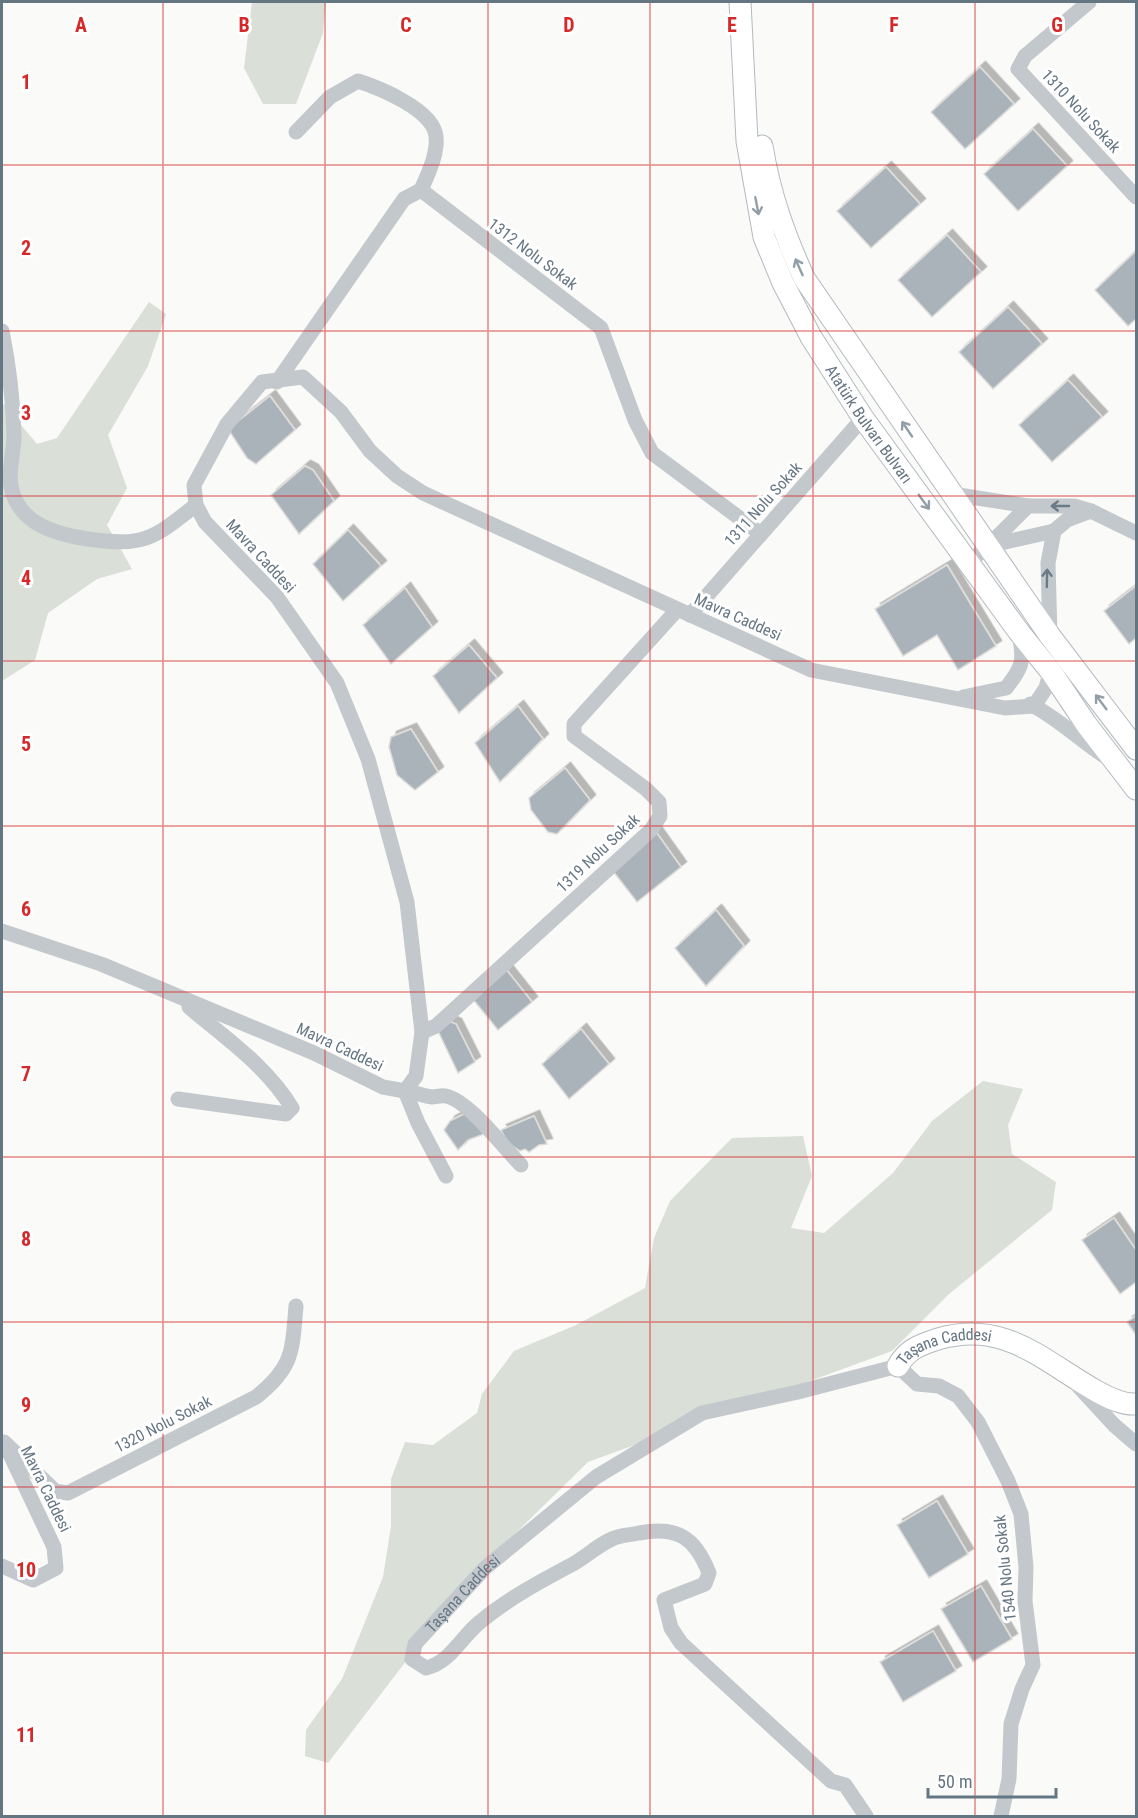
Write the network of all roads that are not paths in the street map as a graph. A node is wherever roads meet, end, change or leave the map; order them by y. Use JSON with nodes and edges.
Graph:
{"nodes":[{"id":1,"x":740,"y":2,"type":"edge"},
{"id":2,"x":753,"y":2,"type":"edge"},
{"id":3,"x":1089,"y":2,"type":"edge"},
{"id":4,"x":296,"y":132,"type":"dead end"},
{"id":5,"x":421,"y":190,"type":"junction"},
{"id":6,"x":1137,"y":196,"type":"edge"},
{"id":7,"x":2,"y":331,"type":"edge"},
{"id":8,"x":277,"y":382,"type":"junction"},
{"id":9,"x":863,"y":418,"type":"junction"},
{"id":10,"x":952,"y":494,"type":"junction"},
{"id":11,"x":196,"y":505,"type":"junction"},
{"id":12,"x":1028,"y":506,"type":"junction"},
{"id":13,"x":1091,"y":512,"type":"junction"},
{"id":14,"x":1054,"y":531,"type":"junction"},
{"id":15,"x":1137,"y":533,"type":"edge"},
{"id":16,"x":761,"y":534,"type":"junction"},
{"id":17,"x":988,"y":546,"type":"junction"},
{"id":18,"x":968,"y":563,"type":"junction"},
{"id":19,"x":684,"y":612,"type":"junction"},
{"id":20,"x":1019,"y":632,"type":"junction"},
{"id":21,"x":1050,"y":636,"type":"junction"},
{"id":22,"x":1052,"y":673,"type":"junction"},
{"id":23,"x":951,"y":699,"type":"junction"},
{"id":24,"x":1030,"y":704,"type":"junction"},
{"id":25,"x":1137,"y":749,"type":"edge"},
{"id":26,"x":1118,"y":766,"type":"junction"},
{"id":27,"x":1137,"y":789,"type":"edge"},
{"id":28,"x":2,"y":931,"type":"edge"},
{"id":29,"x":177,"y":998,"type":"junction"},
{"id":30,"x":422,"y":1032,"type":"junction"},
{"id":31,"x":405,"y":1091,"type":"junction"},
{"id":32,"x":178,"y":1100,"type":"dead end"},
{"id":33,"x":521,"y":1164,"type":"dead end"},
{"id":34,"x":446,"y":1176,"type":"dead end"},
{"id":35,"x":296,"y":1306,"type":"dead end"},
{"id":36,"x":897,"y":1366,"type":"junction"},
{"id":37,"x":1069,"y":1376,"type":"junction"},
{"id":38,"x":1137,"y":1404,"type":"edge"},
{"id":39,"x":3,"y":1439,"type":"edge"},
{"id":40,"x":1137,"y":1444,"type":"edge"},
{"id":41,"x":2,"y":1566,"type":"edge"},
{"id":42,"x":866,"y":1816,"type":"edge"},
{"id":43,"x":1002,"y":1816,"type":"edge"}],
"edges":[{"from":1,"to":9,"type":"street","name":"Atatürk Bulvarı Bulvarı","one_way":true},
{"from":10,"to":2,"type":"street","name":"Atatürk Bulvarı Bulvarı","one_way":true},
{"from":3,"to":6,"type":"street","name":"1310 Nolu Sokak"},
{"from":4,"to":5,"type":"street"},
{"from":5,"to":8,"type":"street"},
{"from":5,"to":16,"type":"street","name":"1312 Nolu Sokak"},
{"from":7,"to":11,"type":"street"},
{"from":8,"to":11,"type":"street","name":"Mavra Caddesi"},
{"from":8,"to":19,"type":"street","name":"Mavra Caddesi"},
{"from":9,"to":16,"type":"street","name":"1311 Nolu Sokak"},
{"from":9,"to":18,"type":"street","name":"Atatürk Bulvarı Bulvarı","one_way":true},
{"from":10,"to":12,"type":"street"},
{"from":10,"to":17,"type":"street","name":"Atatürk Bulvarı Bulvarı"},
{"from":11,"to":30,"type":"street","name":"Mavra Caddesi"},
{"from":13,"to":12,"type":"street","one_way":true},
{"from":12,"to":17,"type":"street"},
{"from":13,"to":14,"type":"street"},
{"from":13,"to":15,"type":"street"},
{"from":14,"to":17,"type":"street"},
{"from":21,"to":14,"type":"street","one_way":true},
{"from":16,"to":19,"type":"street","name":"1311 Nolu Sokak"},
{"from":17,"to":18,"type":"street"},
{"from":17,"to":21,"type":"street","name":"Atatürk Bulvarı Bulvarı"},
{"from":18,"to":20,"type":"street","name":"Atatürk Bulvarı Bulvarı"},
{"from":19,"to":23,"type":"street","name":"Mavra Caddesi"},
{"from":19,"to":30,"type":"street","name":"1319 Nolu Sokak"},
{"from":20,"to":22,"type":"street","name":"Atatürk Bulvarı Bulvarı"},
{"from":20,"to":23,"type":"street","name":"Mavra Caddesi"},
{"from":21,"to":22,"type":"street"},
{"from":25,"to":21,"type":"street","name":"Atatürk Bulvarı Bulvarı","one_way":true},
{"from":22,"to":24,"type":"street"},
{"from":22,"to":26,"type":"street","name":"Atatürk Bulvarı Bulvarı"},
{"from":23,"to":24,"type":"street","name":"Mavra Caddesi"},
{"from":24,"to":26,"type":"street"},
{"from":26,"to":27,"type":"street","name":"Atatürk Bulvarı Bulvarı"},
{"from":28,"to":29,"type":"street","name":"Mavra Caddesi"},
{"from":29,"to":31,"type":"street","name":"Mavra Caddesi"},
{"from":29,"to":32,"type":"street"},
{"from":30,"to":31,"type":"street","name":"Mavra Caddesi"},
{"from":31,"to":33,"type":"street"},
{"from":31,"to":34,"type":"street"},
{"from":35,"to":39,"type":"street","name":"1320 Nolu Sokak"},
{"from":36,"to":37,"type":"street","name":"Taşana Caddesi"},
{"from":36,"to":42,"type":"street","name":"Taşana Caddesi"},
{"from":36,"to":43,"type":"street","name":"1540 Nolu Sokak"},
{"from":37,"to":38,"type":"street","name":"Taşana Caddesi"},
{"from":37,"to":40,"type":"street"},
{"from":39,"to":41,"type":"street","name":"Mavra Caddesi"}]}
